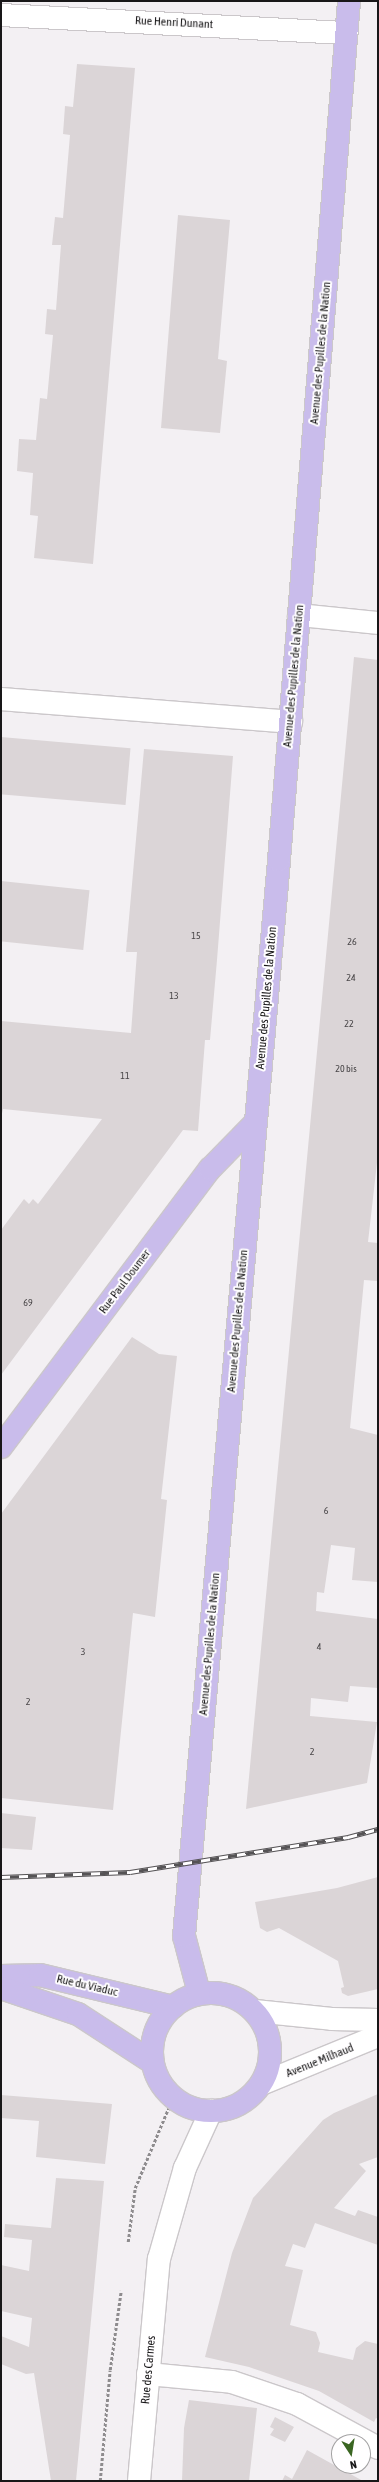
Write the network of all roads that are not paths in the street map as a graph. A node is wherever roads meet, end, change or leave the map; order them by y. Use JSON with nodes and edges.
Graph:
{"nodes":[{"id":1,"x":349,"y":1,"type":"edge"},
{"id":2,"x":4,"y":10,"type":"edge"},
{"id":3,"x":347,"y":33,"type":"junction"},
{"id":4,"x":299,"y":615,"type":"junction"},
{"id":5,"x":378,"y":623,"type":"edge"},
{"id":6,"x":1,"y":699,"type":"edge"},
{"id":7,"x":291,"y":722,"type":"junction"},
{"id":8,"x":255,"y":1123,"type":"junction"},
{"id":9,"x":1,"y":1447,"type":"edge"},
{"id":10,"x":1,"y":1976,"type":"edge"},
{"id":11,"x":1,"y":1988,"type":"edge"},
{"id":12,"x":199,"y":1993,"type":"junction"},
{"id":13,"x":172,"y":2007,"type":"junction"},
{"id":14,"x":255,"y":2011,"type":"junction"},
{"id":15,"x":378,"y":2020,"type":"edge"},
{"id":16,"x":378,"y":2036,"type":"edge"},
{"id":17,"x":152,"y":2062,"type":"junction"},
{"id":18,"x":261,"y":2084,"type":"junction"},
{"id":19,"x":211,"y":2111,"type":"junction"},
{"id":20,"x":148,"y":2374,"type":"junction"},
{"id":21,"x":378,"y":2448,"type":"edge"},
{"id":22,"x":139,"y":2481,"type":"edge"}],
"edges":[{"from":1,"to":3,"type":"main road","name":"Avenue des Pupilles de la Nation"},
{"from":2,"to":3,"type":"street","name":"Rue Henri Dunant"},
{"from":3,"to":4,"type":"main road","name":"Avenue des Pupilles de la Nation"},
{"from":4,"to":5,"type":"street"},
{"from":4,"to":7,"type":"main road","name":"Avenue des Pupilles de la Nation"},
{"from":6,"to":7,"type":"street"},
{"from":7,"to":8,"type":"main road","name":"Avenue des Pupilles de la Nation"},
{"from":8,"to":9,"type":"main road","name":"Rue Paul Doumer"},
{"from":8,"to":12,"type":"main road","name":"Avenue des Pupilles de la Nation"},
{"from":10,"to":13,"type":"main road","name":"Rue du Viaduc"},
{"from":11,"to":17,"type":"main road"},
{"from":12,"to":13,"type":"main road"},
{"from":12,"to":14,"type":"main road"},
{"from":13,"to":17,"type":"main road"},
{"from":14,"to":15,"type":"street"},
{"from":14,"to":18,"type":"main road"},
{"from":16,"to":18,"type":"street","name":"Avenue Milhaud"},
{"from":17,"to":19,"type":"main road"},
{"from":18,"to":19,"type":"main road"},
{"from":19,"to":20,"type":"street","name":"Rue des Carmes"},
{"from":20,"to":21,"type":"street"},
{"from":20,"to":22,"type":"street","name":"Rue des Carmes"}]}
